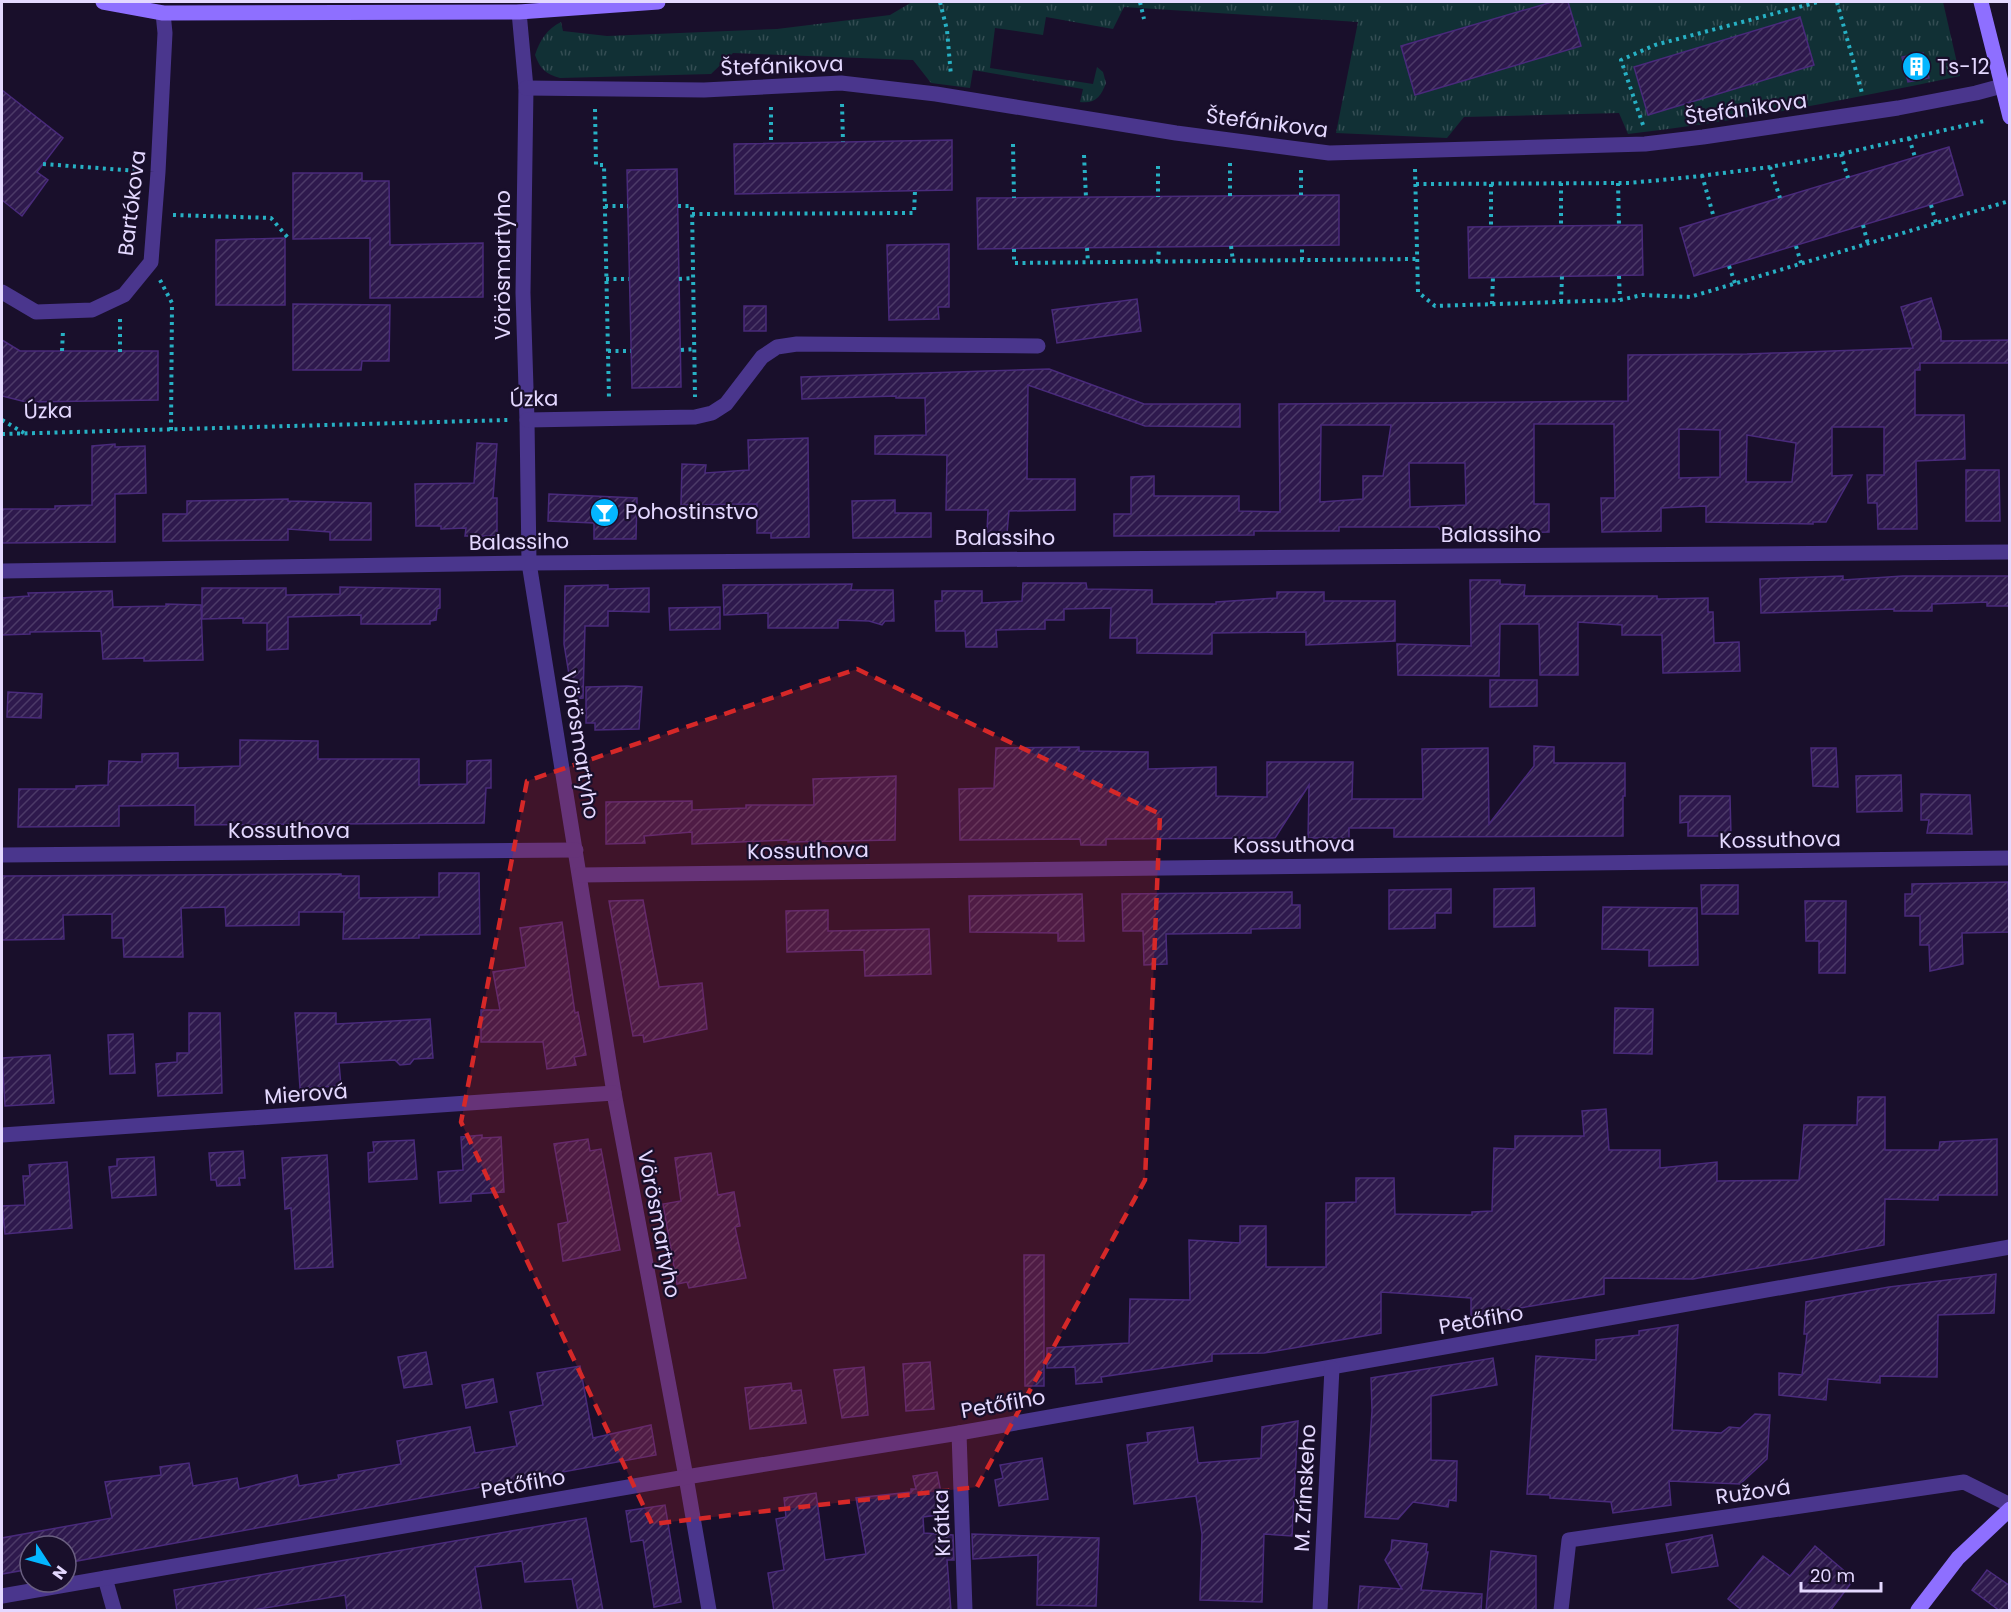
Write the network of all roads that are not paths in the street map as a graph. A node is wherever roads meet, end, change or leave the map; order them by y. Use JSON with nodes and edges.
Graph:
{"nodes":[{"id":1,"x":103,"y":2,"type":"edge"},
{"id":2,"x":658,"y":2,"type":"edge"},
{"id":3,"x":1981,"y":2,"type":"edge"},
{"id":4,"x":396,"y":6,"type":"edge"},
{"id":5,"x":519,"y":12,"type":"junction"},
{"id":6,"x":164,"y":13,"type":"junction"},
{"id":7,"x":2002,"y":86,"type":"junction"},
{"id":8,"x":526,"y":88,"type":"junction"},
{"id":9,"x":2010,"y":117,"type":"edge"},
{"id":10,"x":2,"y":292,"type":"edge"},
{"id":11,"x":1038,"y":346,"type":"dead end"},
{"id":12,"x":527,"y":420,"type":"junction"},
{"id":13,"x":2010,"y":552,"type":"edge"},
{"id":14,"x":529,"y":563,"type":"junction"},
{"id":15,"x":2,"y":571,"type":"edge"},
{"id":16,"x":576,"y":850,"type":"junction"},
{"id":17,"x":2,"y":855,"type":"edge"},
{"id":18,"x":2010,"y":858,"type":"edge"},
{"id":19,"x":580,"y":875,"type":"junction"},
{"id":20,"x":614,"y":1093,"type":"junction"},
{"id":21,"x":2,"y":1135,"type":"edge"},
{"id":22,"x":2010,"y":1247,"type":"edge"},
{"id":23,"x":1332,"y":1368,"type":"junction"},
{"id":24,"x":959,"y":1433,"type":"junction"},
{"id":25,"x":686,"y":1477,"type":"junction"},
{"id":26,"x":2010,"y":1507,"type":"edge"},
{"id":27,"x":105,"y":1578,"type":"junction"},
{"id":28,"x":2,"y":1596,"type":"edge"},
{"id":29,"x":114,"y":1611,"type":"edge"},
{"id":30,"x":709,"y":1611,"type":"edge"},
{"id":31,"x":965,"y":1611,"type":"edge"},
{"id":32,"x":1320,"y":1611,"type":"edge"},
{"id":33,"x":1561,"y":1611,"type":"edge"},
{"id":34,"x":1918,"y":1611,"type":"edge"}],
"edges":[{"from":1,"to":6,"type":"street"},
{"from":2,"to":5,"type":"street"},
{"from":3,"to":7,"type":"street"},
{"from":4,"to":5,"type":"street"},
{"from":4,"to":6,"type":"street"},
{"from":5,"to":8,"type":"street","name":"Vörösmartyho"},
{"from":6,"to":10,"type":"street","name":"Bartókova"},
{"from":7,"to":8,"type":"street","name":"Štefánikova"},
{"from":7,"to":9,"type":"street"},
{"from":8,"to":12,"type":"street","name":"Vörösmartyho"},
{"from":11,"to":12,"type":"street","name":"Úzka"},
{"from":12,"to":14,"type":"street","name":"Vörösmartyho"},
{"from":13,"to":14,"type":"street","name":"Balassiho"},
{"from":14,"to":15,"type":"street","name":"Balassiho"},
{"from":14,"to":16,"type":"street","name":"Vörösmartyho"},
{"from":16,"to":17,"type":"street","name":"Kossuthova"},
{"from":16,"to":19,"type":"street","name":"Vörösmartyho"},
{"from":18,"to":19,"type":"street","name":"Kossuthova"},
{"from":19,"to":20,"type":"street","name":"Vörösmartyho"},
{"from":20,"to":21,"type":"street","name":"Mierová"},
{"from":20,"to":25,"type":"street","name":"Vörösmartyho"},
{"from":22,"to":23,"type":"street","name":"Petőfiho"},
{"from":23,"to":24,"type":"street","name":"Petőfiho"},
{"from":23,"to":32,"type":"street","name":"M. Zrínskeho"},
{"from":24,"to":25,"type":"street","name":"Petőfiho"},
{"from":24,"to":31,"type":"street","name":"Krátka"},
{"from":25,"to":27,"type":"street","name":"Petőfiho"},
{"from":25,"to":30,"type":"street","name":"Vörösmartyho"},
{"from":26,"to":33,"type":"street","name":"Ružová"},
{"from":26,"to":34,"type":"street"},
{"from":27,"to":28,"type":"street","name":"Petőfiho"},
{"from":27,"to":29,"type":"street"}]}
